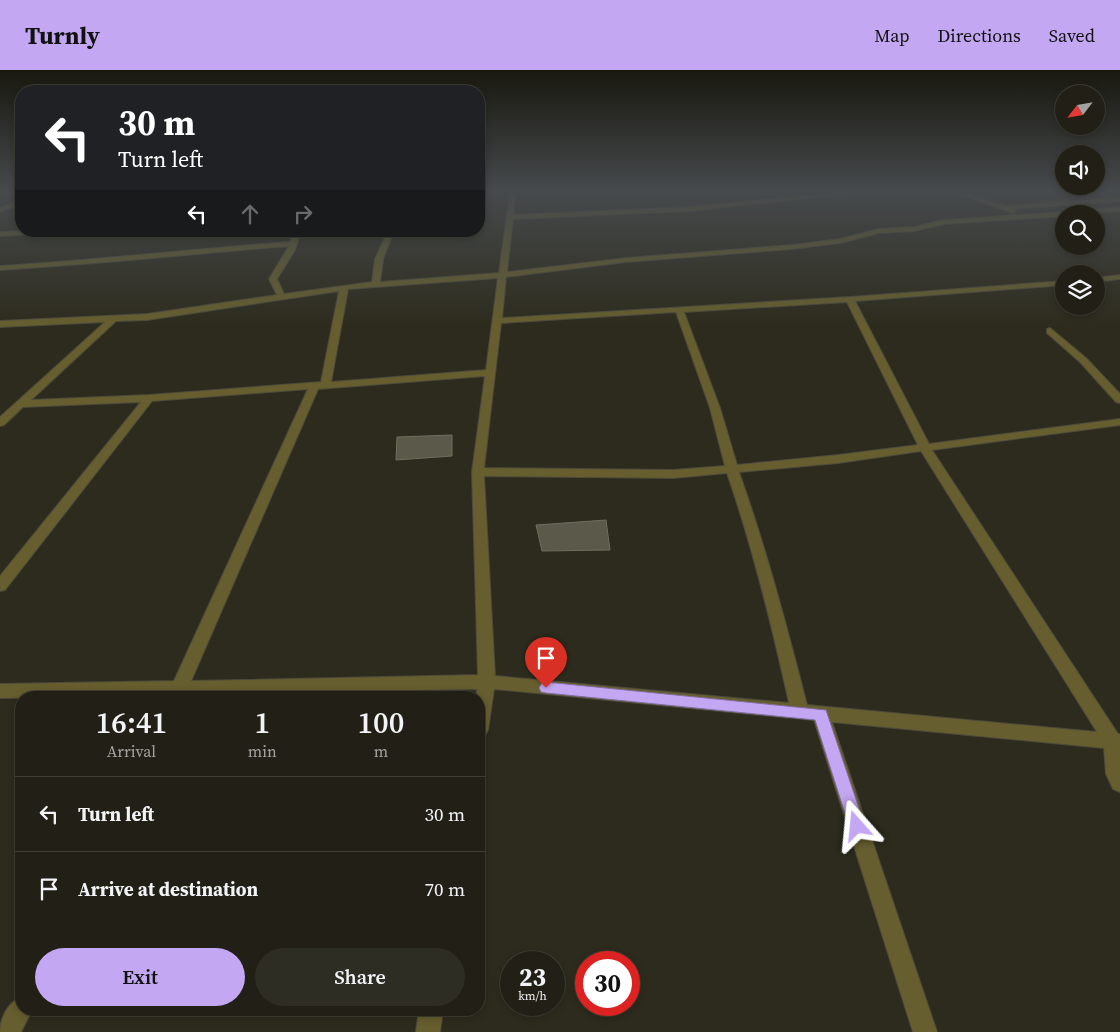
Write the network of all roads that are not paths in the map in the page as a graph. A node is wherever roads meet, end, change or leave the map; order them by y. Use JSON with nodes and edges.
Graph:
{"nodes":[{"id":1,"x":296,"y":237,"type":"edge"},
{"id":2,"x":388,"y":237,"type":"edge"},
{"id":3,"x":508,"y":237,"type":"edge"},
{"id":4,"x":853,"y":237,"type":"edge"},
{"id":5,"x":294,"y":244,"type":"junction"},
{"id":6,"x":0,"y":268,"type":"edge"},
{"id":7,"x":503,"y":275,"type":"junction"},
{"id":8,"x":1120,"y":277,"type":"edge"},
{"id":9,"x":1105,"y":279,"type":"edge"},
{"id":10,"x":376,"y":284,"type":"junction"},
{"id":11,"x":1055,"y":284,"type":"edge"},
{"id":12,"x":344,"y":287,"type":"junction"},
{"id":13,"x":281,"y":296,"type":"junction"},
{"id":14,"x":850,"y":299,"type":"junction"},
{"id":15,"x":679,"y":310,"type":"junction"},
{"id":16,"x":114,"y":318,"type":"junction"},
{"id":17,"x":496,"y":320,"type":"junction"},
{"id":18,"x":0,"y":324,"type":"edge"},
{"id":19,"x":1050,"y":331,"type":"dead end"},
{"id":20,"x":489,"y":374,"type":"junction"},
{"id":21,"x":321,"y":384,"type":"junction"},
{"id":22,"x":149,"y":398,"type":"junction"},
{"id":23,"x":1120,"y":400,"type":"edge"},
{"id":24,"x":22,"y":404,"type":"junction"},
{"id":25,"x":1120,"y":422,"type":"edge"},
{"id":26,"x":0,"y":423,"type":"edge"},
{"id":27,"x":925,"y":448,"type":"junction"},
{"id":28,"x":732,"y":469,"type":"junction"},
{"id":29,"x":478,"y":472,"type":"junction"},
{"id":30,"x":0,"y":586,"type":"edge"},
{"id":31,"x":487,"y":682,"type":"junction"},
{"id":32,"x":0,"y":691,"type":"edge"},
{"id":33,"x":15,"y":691,"type":"edge"},
{"id":34,"x":178,"y":691,"type":"edge"},
{"id":35,"x":233,"y":691,"type":"edge"},
{"id":36,"x":485,"y":694,"type":"edge"},
{"id":37,"x":800,"y":712,"type":"junction"},
{"id":38,"x":820,"y":714,"type":"junction"},
{"id":39,"x":1117,"y":742,"type":"edge"},
{"id":40,"x":1120,"y":783,"type":"edge"},
{"id":41,"x":17,"y":1016,"type":"edge"},
{"id":42,"x":430,"y":1016,"type":"edge"},
{"id":43,"x":8,"y":1032,"type":"edge"},
{"id":44,"x":428,"y":1032,"type":"edge"},
{"id":45,"x":925,"y":1032,"type":"edge"}],
"edges":[{"from":1,"to":5,"type":"street"},
{"from":2,"to":10,"type":"street"},
{"from":3,"to":7,"type":"street"},
{"from":4,"to":7,"type":"street"},
{"from":5,"to":6,"type":"street"},
{"from":5,"to":13,"type":"street"},
{"from":7,"to":10,"type":"street"},
{"from":7,"to":17,"type":"street"},
{"from":8,"to":9,"type":"street"},
{"from":10,"to":12,"type":"street"},
{"from":11,"to":14,"type":"street"},
{"from":12,"to":13,"type":"street"},
{"from":12,"to":21,"type":"street"},
{"from":13,"to":16,"type":"street"},
{"from":14,"to":15,"type":"street"},
{"from":14,"to":27,"type":"street"},
{"from":15,"to":17,"type":"street"},
{"from":15,"to":28,"type":"street"},
{"from":16,"to":18,"type":"street"},
{"from":16,"to":24,"type":"street"},
{"from":17,"to":20,"type":"street"},
{"from":19,"to":23,"type":"street"},
{"from":20,"to":21,"type":"street"},
{"from":20,"to":29,"type":"street"},
{"from":21,"to":22,"type":"street"},
{"from":21,"to":34,"type":"street"},
{"from":22,"to":24,"type":"street"},
{"from":22,"to":30,"type":"street"},
{"from":24,"to":26,"type":"street"},
{"from":25,"to":27,"type":"street"},
{"from":27,"to":28,"type":"street"},
{"from":27,"to":39,"type":"street"},
{"from":28,"to":29,"type":"street"},
{"from":28,"to":37,"type":"street"},
{"from":29,"to":31,"type":"street"},
{"from":31,"to":35,"type":"street"},
{"from":31,"to":36,"type":"street"},
{"from":31,"to":37,"type":"street"},
{"from":32,"to":33,"type":"street"},
{"from":37,"to":38,"type":"street"},
{"from":38,"to":39,"type":"street"},
{"from":38,"to":45,"type":"street"},
{"from":39,"to":40,"type":"street"},
{"from":41,"to":43,"type":"street"},
{"from":42,"to":44,"type":"street"}]}
